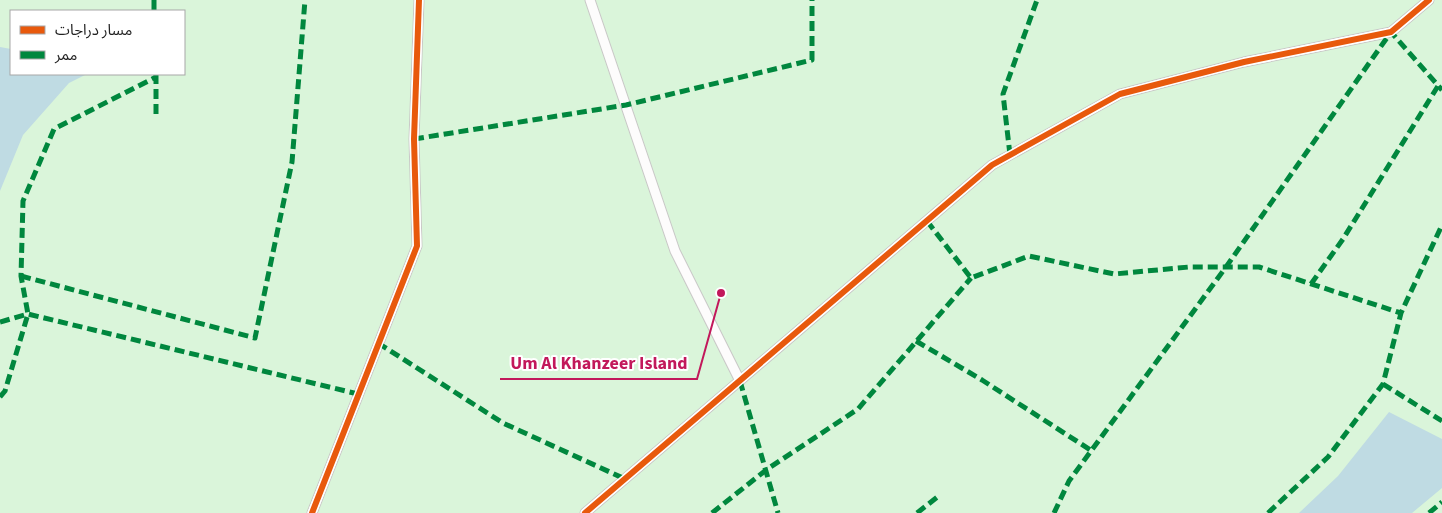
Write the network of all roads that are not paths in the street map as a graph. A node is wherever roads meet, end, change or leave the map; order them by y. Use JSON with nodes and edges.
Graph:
{"nodes":[{"id":1,"x":419,"y":0,"type":"edge"},
{"id":2,"x":590,"y":0,"type":"edge"},
{"id":3,"x":1429,"y":0,"type":"edge"},
{"id":4,"x":740,"y":381,"type":"junction"},
{"id":5,"x":312,"y":513,"type":"edge"},
{"id":6,"x":585,"y":513,"type":"edge"}],
"edges":[{"from":1,"to":5,"type":"street"},
{"from":2,"to":4,"type":"street"},
{"from":3,"to":4,"type":"street"},
{"from":4,"to":6,"type":"street"}]}
